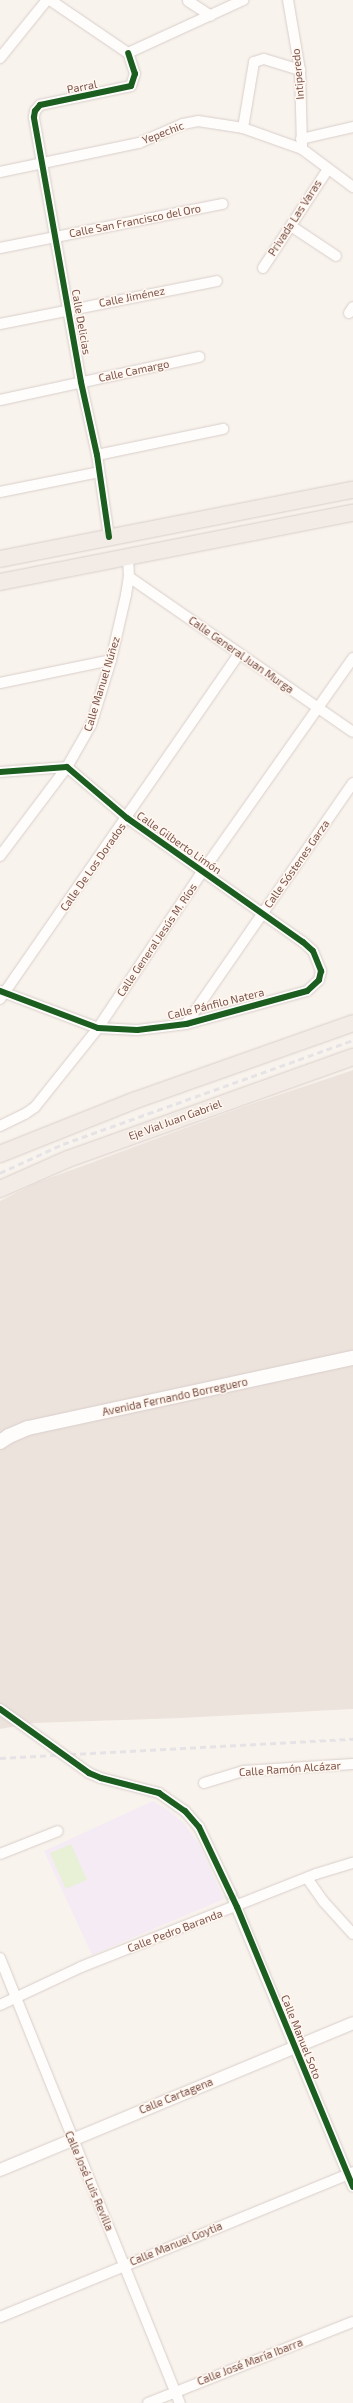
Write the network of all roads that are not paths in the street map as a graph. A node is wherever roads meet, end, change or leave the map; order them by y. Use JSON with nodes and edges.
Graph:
{"nodes":[{"id":1,"x":48,"y":0,"type":"edge"},
{"id":2,"x":243,"y":0,"type":"edge"},
{"id":3,"x":288,"y":0,"type":"edge"},
{"id":4,"x":188,"y":1,"type":"dead end"},
{"id":5,"x":211,"y":16,"type":"junction"},
{"id":6,"x":128,"y":53,"type":"junction"},
{"id":7,"x":0,"y":58,"type":"edge"},
{"id":8,"x":300,"y":70,"type":"junction"},
{"id":9,"x":35,"y":111,"type":"joint"},
{"id":10,"x":353,"y":127,"type":"edge"},
{"id":11,"x":243,"y":128,"type":"junction"},
{"id":12,"x":301,"y":144,"type":"junction"},
{"id":13,"x":41,"y":164,"type":"junction"},
{"id":14,"x":328,"y":169,"type":"junction"},
{"id":15,"x":0,"y":172,"type":"edge"},
{"id":16,"x":353,"y":187,"type":"edge"},
{"id":17,"x":223,"y":204,"type":"dead end"},
{"id":18,"x":291,"y":226,"type":"junction"},
{"id":19,"x":55,"y":237,"type":"junction"},
{"id":20,"x":0,"y":248,"type":"edge"},
{"id":21,"x":336,"y":256,"type":"dead end"},
{"id":22,"x":263,"y":268,"type":"dead end"},
{"id":23,"x":217,"y":281,"type":"dead end"},
{"id":24,"x":69,"y":310,"type":"junction"},
{"id":25,"x":0,"y":324,"type":"edge"},
{"id":26,"x":199,"y":357,"type":"dead end"},
{"id":27,"x":81,"y":382,"type":"junction"},
{"id":28,"x":0,"y":400,"type":"edge"},
{"id":29,"x":223,"y":429,"type":"dead end"},
{"id":30,"x":97,"y":455,"type":"junction"},
{"id":31,"x":99,"y":472,"type":"junction"},
{"id":32,"x":353,"y":490,"type":"edge"},
{"id":33,"x":0,"y":492,"type":"edge"},
{"id":34,"x":353,"y":513,"type":"edge"},
{"id":35,"x":109,"y":537,"type":"junction"},
{"id":36,"x":128,"y":557,"type":"junction"},
{"id":37,"x":0,"y":559,"type":"edge"},
{"id":38,"x":129,"y":577,"type":"junction"},
{"id":39,"x":0,"y":582,"type":"edge"},
{"id":40,"x":238,"y":655,"type":"junction"},
{"id":41,"x":353,"y":658,"type":"edge"},
{"id":42,"x":111,"y":660,"type":"junction"},
{"id":43,"x":0,"y":684,"type":"edge"},
{"id":44,"x":318,"y":708,"type":"junction"},
{"id":45,"x":353,"y":732,"type":"edge"},
{"id":46,"x":67,"y":767,"type":"junction"},
{"id":47,"x":0,"y":772,"type":"edge"},
{"id":48,"x":353,"y":784,"type":"edge"},
{"id":49,"x":127,"y":818,"type":"junction"},
{"id":50,"x":0,"y":856,"type":"edge"},
{"id":51,"x":202,"y":872,"type":"junction"},
{"id":52,"x":263,"y":912,"type":"junction"},
{"id":53,"x":319,"y":980,"type":"joint"},
{"id":54,"x":1,"y":994,"type":"edge"},
{"id":55,"x":353,"y":1023,"type":"edge"},
{"id":56,"x":186,"y":1024,"type":"junction"},
{"id":57,"x":98,"y":1028,"type":"junction"},
{"id":58,"x":353,"y":1057,"type":"edge"},
{"id":59,"x":0,"y":1126,"type":"edge"},
{"id":60,"x":0,"y":1154,"type":"edge"},
{"id":61,"x":0,"y":1189,"type":"edge"},
{"id":62,"x":353,"y":1358,"type":"edge"},
{"id":63,"x":0,"y":1442,"type":"edge"},
{"id":64,"x":0,"y":1709,"type":"edge"},
{"id":65,"x":353,"y":1764,"type":"edge"},
{"id":66,"x":204,"y":1783,"type":"dead end"},
{"id":67,"x":58,"y":1831,"type":"dead end"},
{"id":68,"x":0,"y":1854,"type":"edge"},
{"id":69,"x":353,"y":1863,"type":"edge"},
{"id":70,"x":307,"y":1878,"type":"junction"},
{"id":71,"x":237,"y":1907,"type":"junction"},
{"id":72,"x":353,"y":1934,"type":"edge"},
{"id":73,"x":0,"y":1958,"type":"edge"},
{"id":74,"x":16,"y":1998,"type":"junction"},
{"id":75,"x":0,"y":2005,"type":"edge"},
{"id":76,"x":353,"y":2023,"type":"edge"},
{"id":77,"x":294,"y":2047,"type":"junction"},
{"id":78,"x":72,"y":2139,"type":"junction"},
{"id":79,"x":0,"y":2170,"type":"edge"},
{"id":80,"x":350,"y":2173,"type":"edge"},
{"id":81,"x":353,"y":2187,"type":"edge"},
{"id":82,"x":125,"y":2264,"type":"junction"},
{"id":83,"x":0,"y":2317,"type":"edge"},
{"id":84,"x":353,"y":2322,"type":"edge"},
{"id":85,"x":176,"y":2390,"type":"junction"},
{"id":86,"x":148,"y":2403,"type":"edge"},
{"id":87,"x":180,"y":2403,"type":"edge"}],
"edges":[{"from":1,"to":6,"type":"street"},
{"from":1,"to":7,"type":"street"},
{"from":2,"to":5,"type":"street"},
{"from":3,"to":8,"type":"street","name":"Intiperedo"},
{"from":4,"to":5,"type":"street"},
{"from":5,"to":6,"type":"street"},
{"from":6,"to":9,"type":"street","name":"Parral"},
{"from":8,"to":11,"type":"street"},
{"from":8,"to":12,"type":"street","name":"Intiperedo"},
{"from":9,"to":13,"type":"street","name":"Calle Delicias"},
{"from":10,"to":12,"type":"street"},
{"from":11,"to":12,"type":"street","name":"Yepechic"},
{"from":11,"to":13,"type":"street","name":"Yepechic"},
{"from":12,"to":14,"type":"street"},
{"from":13,"to":15,"type":"street","name":"Yepechic"},
{"from":13,"to":19,"type":"street","name":"Calle Delicias"},
{"from":14,"to":16,"type":"street"},
{"from":14,"to":18,"type":"street","name":"Privada Las Varas"},
{"from":17,"to":19,"type":"street","name":"Calle San Francisco del Oro"},
{"from":18,"to":21,"type":"street"},
{"from":18,"to":22,"type":"street","name":"Privada Las Varas"},
{"from":19,"to":20,"type":"street","name":"Calle San Francisco del Oro"},
{"from":19,"to":24,"type":"street","name":"Calle Delicias"},
{"from":23,"to":24,"type":"street","name":"Calle Jiménez"},
{"from":24,"to":25,"type":"street","name":"Calle Jiménez"},
{"from":24,"to":27,"type":"street","name":"Calle Delicias"},
{"from":26,"to":27,"type":"street","name":"Calle Camargo"},
{"from":27,"to":28,"type":"street","name":"Calle Camargo"},
{"from":27,"to":30,"type":"street","name":"Calle Delicias"},
{"from":29,"to":30,"type":"street"},
{"from":30,"to":31,"type":"street","name":"Calle Delicias"},
{"from":31,"to":33,"type":"street"},
{"from":31,"to":35,"type":"street","name":"Calle Delicias"},
{"from":32,"to":35,"type":"main road"},
{"from":34,"to":36,"type":"main road"},
{"from":35,"to":37,"type":"main road"},
{"from":36,"to":38,"type":"street","name":"Calle Manuel Núñez"},
{"from":36,"to":39,"type":"main road"},
{"from":38,"to":40,"type":"street","name":"Calle General Juan Murga"},
{"from":38,"to":42,"type":"street","name":"Calle Manuel Núñez"},
{"from":40,"to":44,"type":"street","name":"Calle General Juan Murga"},
{"from":40,"to":49,"type":"street","name":"Calle De Los Dorados"},
{"from":41,"to":44,"type":"street","name":"Calle General Jesús M. Ríos"},
{"from":42,"to":43,"type":"street"},
{"from":42,"to":46,"type":"street","name":"Calle Manuel Núñez"},
{"from":44,"to":45,"type":"street","name":"Calle General Juan Murga"},
{"from":44,"to":51,"type":"street","name":"Calle General Jesús M. Ríos"},
{"from":46,"to":47,"type":"street"},
{"from":46,"to":49,"type":"street","name":"Calle Gilberto Limón"},
{"from":46,"to":50,"type":"street","name":"Calle Manuel Núñez"},
{"from":48,"to":52,"type":"street","name":"Calle Sóstenes Garza"},
{"from":49,"to":51,"type":"street","name":"Calle Gilberto Limón"},
{"from":49,"to":54,"type":"street","name":"Calle De Los Dorados"},
{"from":51,"to":52,"type":"street","name":"Calle Gilberto Limón"},
{"from":51,"to":57,"type":"street","name":"Calle General Jesús M. Ríos"},
{"from":52,"to":53,"type":"street","name":"Calle Gilberto Limón"},
{"from":52,"to":56,"type":"street","name":"Calle Sóstenes Garza"},
{"from":53,"to":56,"type":"street","name":"Calle Pánfilo Natera"},
{"from":54,"to":57,"type":"street","name":"Calle Pánfilo Natera"},
{"from":55,"to":60,"type":"main road"},
{"from":56,"to":57,"type":"street","name":"Calle Pánfilo Natera"},
{"from":57,"to":59,"type":"street","name":"Calle General Jesús M. Ríos"},
{"from":58,"to":61,"type":"main road","name":"Eje Vial Juan Gabriel"},
{"from":62,"to":63,"type":"main road","name":"Avenida Fernando Borreguero"},
{"from":64,"to":71,"type":"street","name":"Calle Manuel Soto","bridge":true},
{"from":65,"to":66,"type":"street","name":"Calle Ramón Alcázar"},
{"from":67,"to":68,"type":"street"},
{"from":69,"to":70,"type":"street","name":"Calle Pedro Baranda"},
{"from":70,"to":71,"type":"street","name":"Calle Pedro Baranda"},
{"from":70,"to":72,"type":"street"},
{"from":71,"to":74,"type":"street","name":"Calle Pedro Baranda"},
{"from":71,"to":77,"type":"street","name":"Calle Manuel Soto"},
{"from":73,"to":74,"type":"street","name":"Calle José Luis Revilla"},
{"from":74,"to":75,"type":"street","name":"Calle Pedro Baranda"},
{"from":74,"to":78,"type":"street","name":"Calle José Luis Revilla"},
{"from":76,"to":77,"type":"street","name":"Calle Cartagena"},
{"from":77,"to":78,"type":"street","name":"Calle Cartagena"},
{"from":77,"to":80,"type":"street","name":"Calle Manuel Soto"},
{"from":78,"to":79,"type":"street","name":"Calle Cartagena"},
{"from":78,"to":82,"type":"street","name":"Calle José Luis Revilla"},
{"from":80,"to":81,"type":"street","name":"Calle Manuel Soto"},
{"from":80,"to":82,"type":"street","name":"Calle Manuel Goytia"},
{"from":82,"to":83,"type":"street","name":"Calle Manuel Goytia"},
{"from":82,"to":85,"type":"street","name":"Calle José Luis Revilla"},
{"from":84,"to":85,"type":"street","name":"Calle José María Ibarra"},
{"from":85,"to":86,"type":"street","name":"Calle José María Ibarra"},
{"from":85,"to":87,"type":"street","name":"Calle José Luis Revilla"}]}
